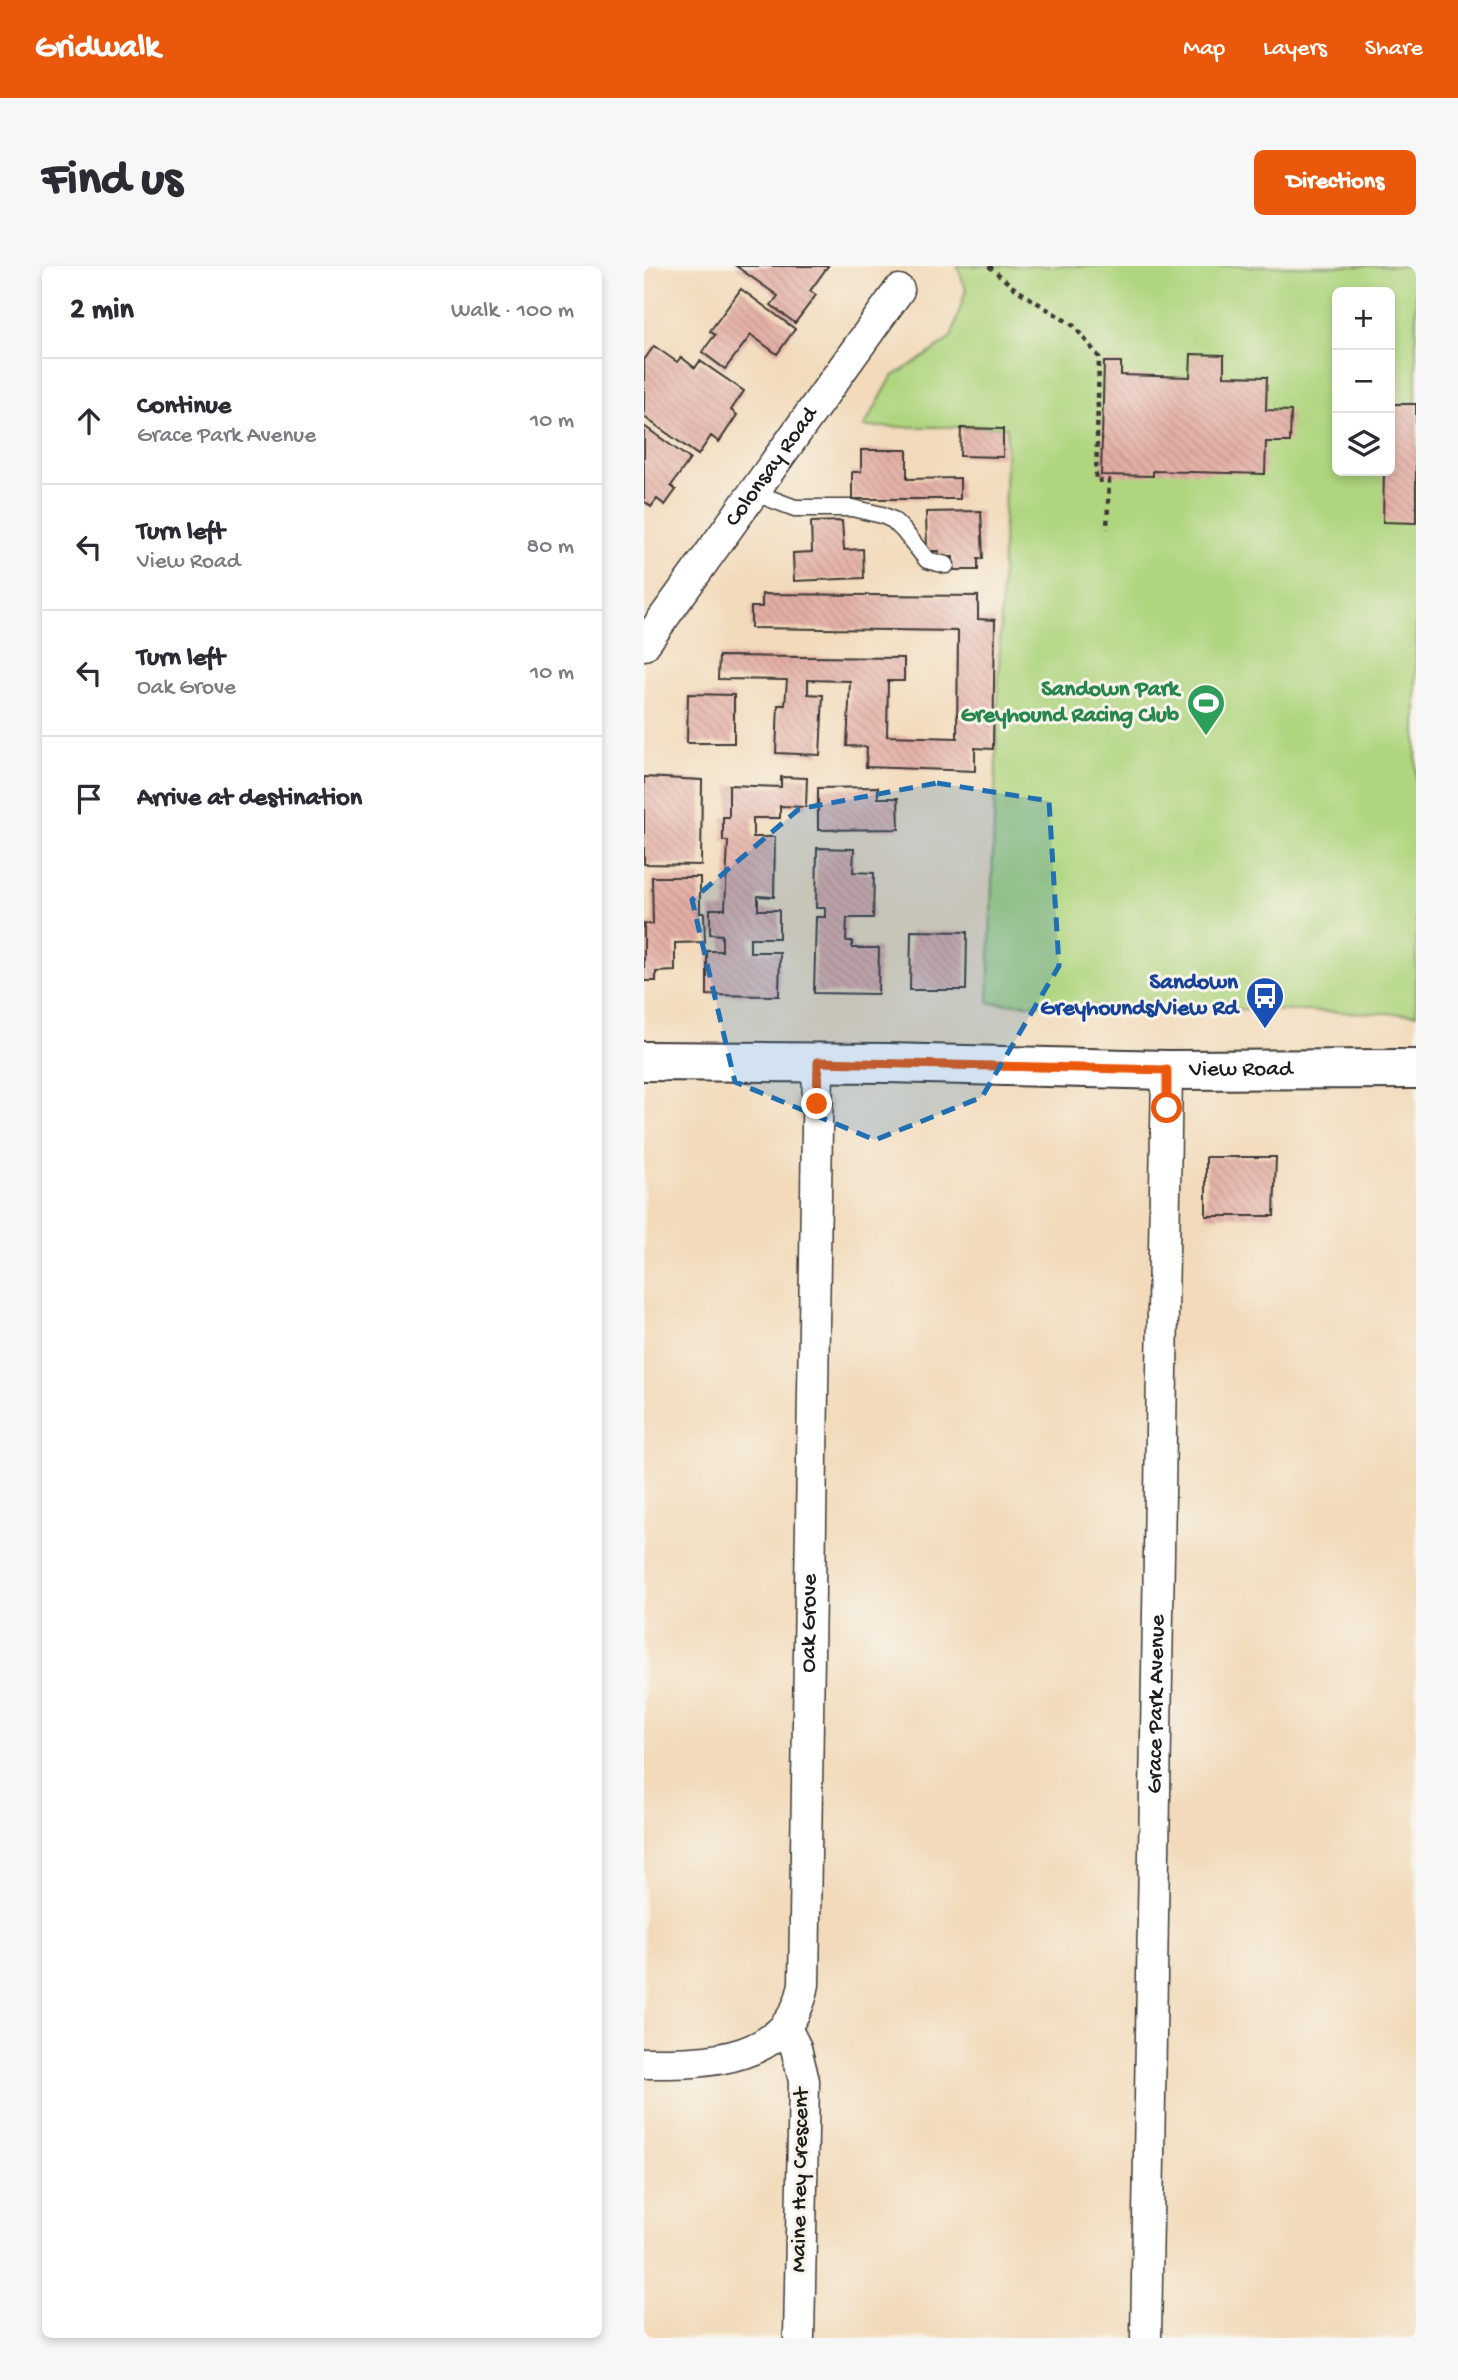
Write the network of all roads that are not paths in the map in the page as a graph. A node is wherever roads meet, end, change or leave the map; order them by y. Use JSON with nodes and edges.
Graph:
{"nodes":[{"id":1,"x":900,"y":290,"type":"dead end"},
{"id":2,"x":755,"y":493,"type":"junction"},
{"id":3,"x":946,"y":565,"type":"dead end"},
{"id":4,"x":644,"y":645,"type":"edge"},
{"id":5,"x":644,"y":1060,"type":"edge"},
{"id":6,"x":818,"y":1062,"type":"junction"},
{"id":7,"x":1416,"y":1069,"type":"edge"},
{"id":8,"x":1167,"y":1070,"type":"junction"},
{"id":9,"x":785,"y":2026,"type":"junction"},
{"id":10,"x":644,"y":2063,"type":"edge"},
{"id":11,"x":799,"y":2338,"type":"edge"},
{"id":12,"x":1146,"y":2338,"type":"edge"}],
"edges":[{"from":1,"to":2,"type":"street","name":"Colonsay Road"},
{"from":2,"to":3,"type":"lane"},
{"from":2,"to":4,"type":"street","name":"Colonsay Road"},
{"from":5,"to":6,"type":"street","name":"View Road"},
{"from":6,"to":8,"type":"street","name":"View Road"},
{"from":6,"to":9,"type":"street","name":"Oak Grove"},
{"from":7,"to":8,"type":"street","name":"View Road"},
{"from":8,"to":12,"type":"street","name":"Grace Park Avenue"},
{"from":9,"to":10,"type":"street","name":"Oak Grove"},
{"from":9,"to":11,"type":"street","name":"Maine Hey Crescent"}]}
